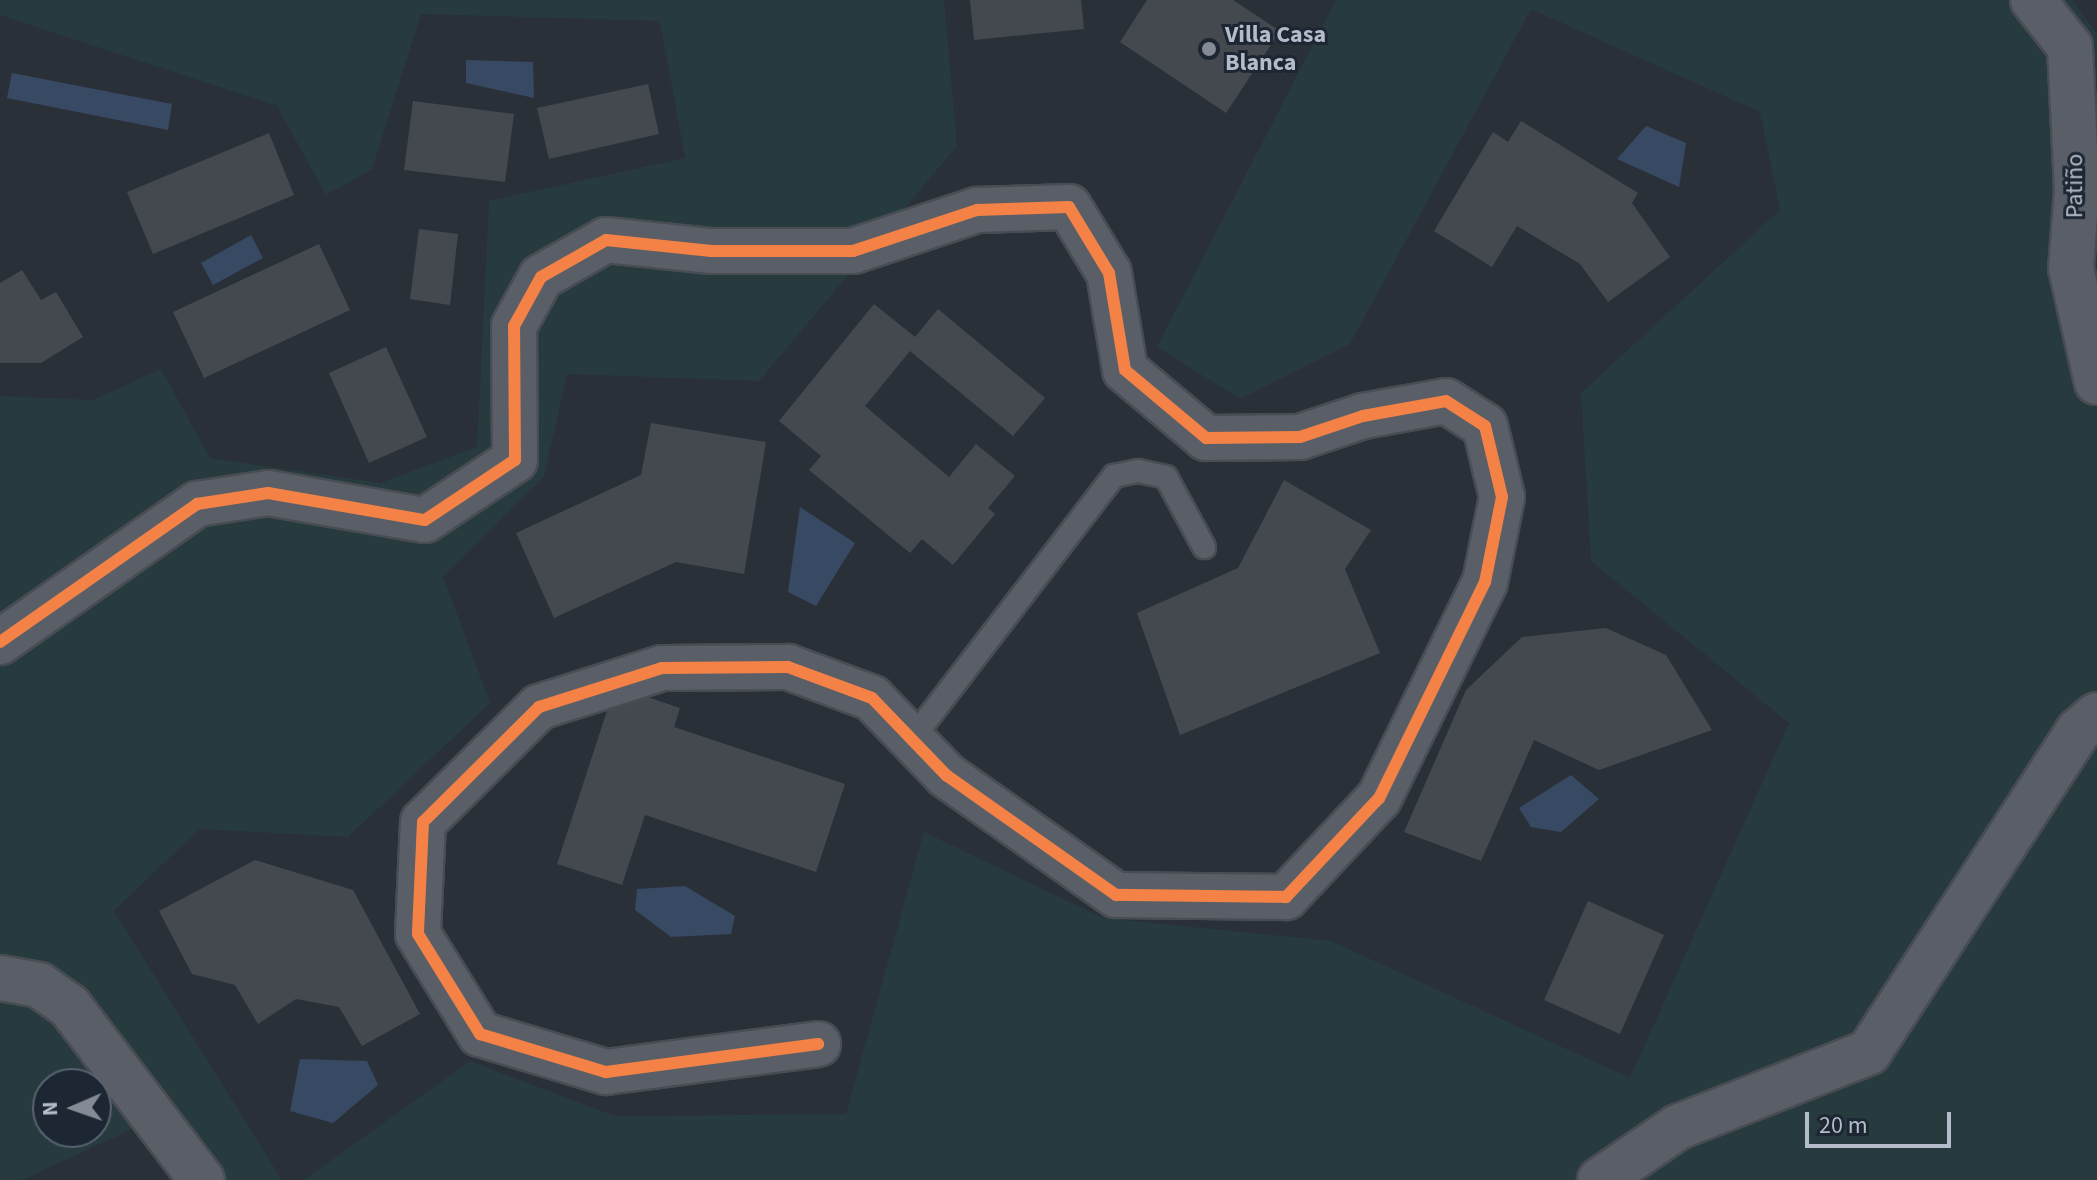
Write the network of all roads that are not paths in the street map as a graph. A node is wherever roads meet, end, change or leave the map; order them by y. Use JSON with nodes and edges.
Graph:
{"nodes":[{"id":1,"x":2033,"y":0,"type":"edge"},
{"id":2,"x":2097,"y":382,"type":"edge"},
{"id":3,"x":1204,"y":547,"type":"dead end"},
{"id":4,"x":0,"y":642,"type":"edge"},
{"id":5,"x":2097,"y":715,"type":"edge"},
{"id":6,"x":912,"y":739,"type":"junction"},
{"id":7,"x":0,"y":978,"type":"edge"},
{"id":8,"x":818,"y":1044,"type":"dead end"},
{"id":9,"x":202,"y":1180,"type":"edge"},
{"id":10,"x":1600,"y":1180,"type":"edge"}],
"edges":[{"from":1,"to":2,"type":"street","name":"Patiño"},
{"from":3,"to":6,"type":"lane"},
{"from":4,"to":6,"type":"street"},
{"from":5,"to":10,"type":"street"},
{"from":6,"to":8,"type":"street"},
{"from":7,"to":9,"type":"street"}]}
